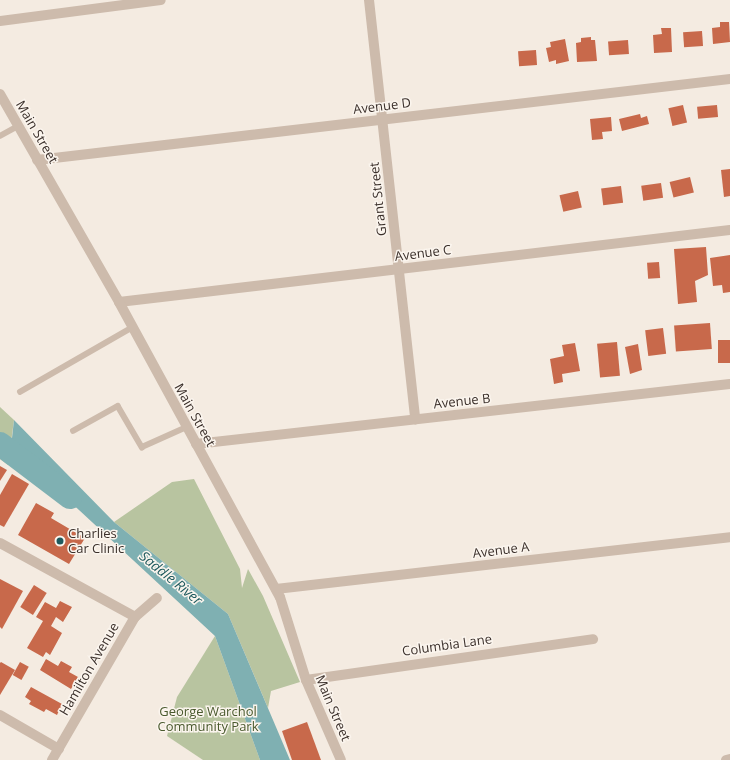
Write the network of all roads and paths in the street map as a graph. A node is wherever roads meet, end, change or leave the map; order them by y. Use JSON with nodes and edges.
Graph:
{"nodes":[{"id":1,"x":161,"y":0,"type":"edge"},
{"id":2,"x":369,"y":0,"type":"edge"},
{"id":3,"x":0,"y":21,"type":"edge"},
{"id":4,"x":730,"y":79,"type":"edge"},
{"id":5,"x":0,"y":94,"type":"edge"},
{"id":6,"x":382,"y":120,"type":"junction"},
{"id":7,"x":18,"y":126,"type":"junction"},
{"id":8,"x":0,"y":136,"type":"edge"},
{"id":9,"x":38,"y":160,"type":"junction"},
{"id":10,"x":730,"y":230,"type":"edge"},
{"id":11,"x":399,"y":269,"type":"junction"},
{"id":12,"x":119,"y":302,"type":"junction"},
{"id":13,"x":133,"y":327,"type":"junction"},
{"id":14,"x":730,"y":384,"type":"edge"},
{"id":15,"x":20,"y":392,"type":"dead end"},
{"id":16,"x":415,"y":419,"type":"junction"},
{"id":17,"x":187,"y":427,"type":"junction"},
{"id":18,"x":73,"y":431,"type":"dead end"},
{"id":19,"x":196,"y":444,"type":"junction"},
{"id":20,"x":730,"y":537,"type":"edge"},
{"id":21,"x":0,"y":543,"type":"edge"},
{"id":22,"x":276,"y":589,"type":"junction"},
{"id":23,"x":157,"y":598,"type":"dead end"},
{"id":24,"x":135,"y":617,"type":"junction"},
{"id":25,"x":592,"y":639,"type":"dead end"},
{"id":26,"x":306,"y":680,"type":"junction"},
{"id":27,"x":0,"y":715,"type":"edge"},
{"id":28,"x":59,"y":749,"type":"junction"},
{"id":29,"x":52,"y":760,"type":"edge"},
{"id":30,"x":341,"y":760,"type":"edge"},
{"id":31,"x":726,"y":760,"type":"edge"},
{"id":32,"x":730,"y":760,"type":"edge"}],
"edges":[{"from":1,"to":3,"type":"street"},
{"from":2,"to":6,"type":"street","name":"Grant Street"},
{"from":4,"to":6,"type":"street","name":"Avenue D"},
{"from":5,"to":7,"type":"street","name":"Main Street"},
{"from":6,"to":9,"type":"street","name":"Avenue D"},
{"from":6,"to":11,"type":"street","name":"Grant Street"},
{"from":7,"to":8,"type":"lane"},
{"from":7,"to":9,"type":"street","name":"Main Street"},
{"from":9,"to":12,"type":"street","name":"Main Street"},
{"from":10,"to":11,"type":"street","name":"Avenue C"},
{"from":11,"to":12,"type":"street","name":"Avenue C"},
{"from":11,"to":16,"type":"street","name":"Grant Street"},
{"from":12,"to":13,"type":"street","name":"Main Street"},
{"from":13,"to":15,"type":"lane"},
{"from":13,"to":17,"type":"street","name":"Main Street"},
{"from":14,"to":16,"type":"street","name":"Avenue B"},
{"from":16,"to":19,"type":"street","name":"Avenue B"},
{"from":17,"to":18,"type":"lane"},
{"from":17,"to":19,"type":"street","name":"Main Street"},
{"from":19,"to":22,"type":"street","name":"Main Street"},
{"from":20,"to":22,"type":"street","name":"Avenue A"},
{"from":21,"to":24,"type":"street"},
{"from":22,"to":26,"type":"street","name":"Main Street"},
{"from":23,"to":24,"type":"street","name":"Hamilton Avenue"},
{"from":24,"to":28,"type":"street","name":"Hamilton Avenue"},
{"from":25,"to":26,"type":"street","name":"Columbia Lane"},
{"from":26,"to":30,"type":"street","name":"Main Street"},
{"from":27,"to":28,"type":"street"},
{"from":28,"to":29,"type":"street","name":"Hamilton Avenue"},
{"from":31,"to":32,"type":"street"}]}
